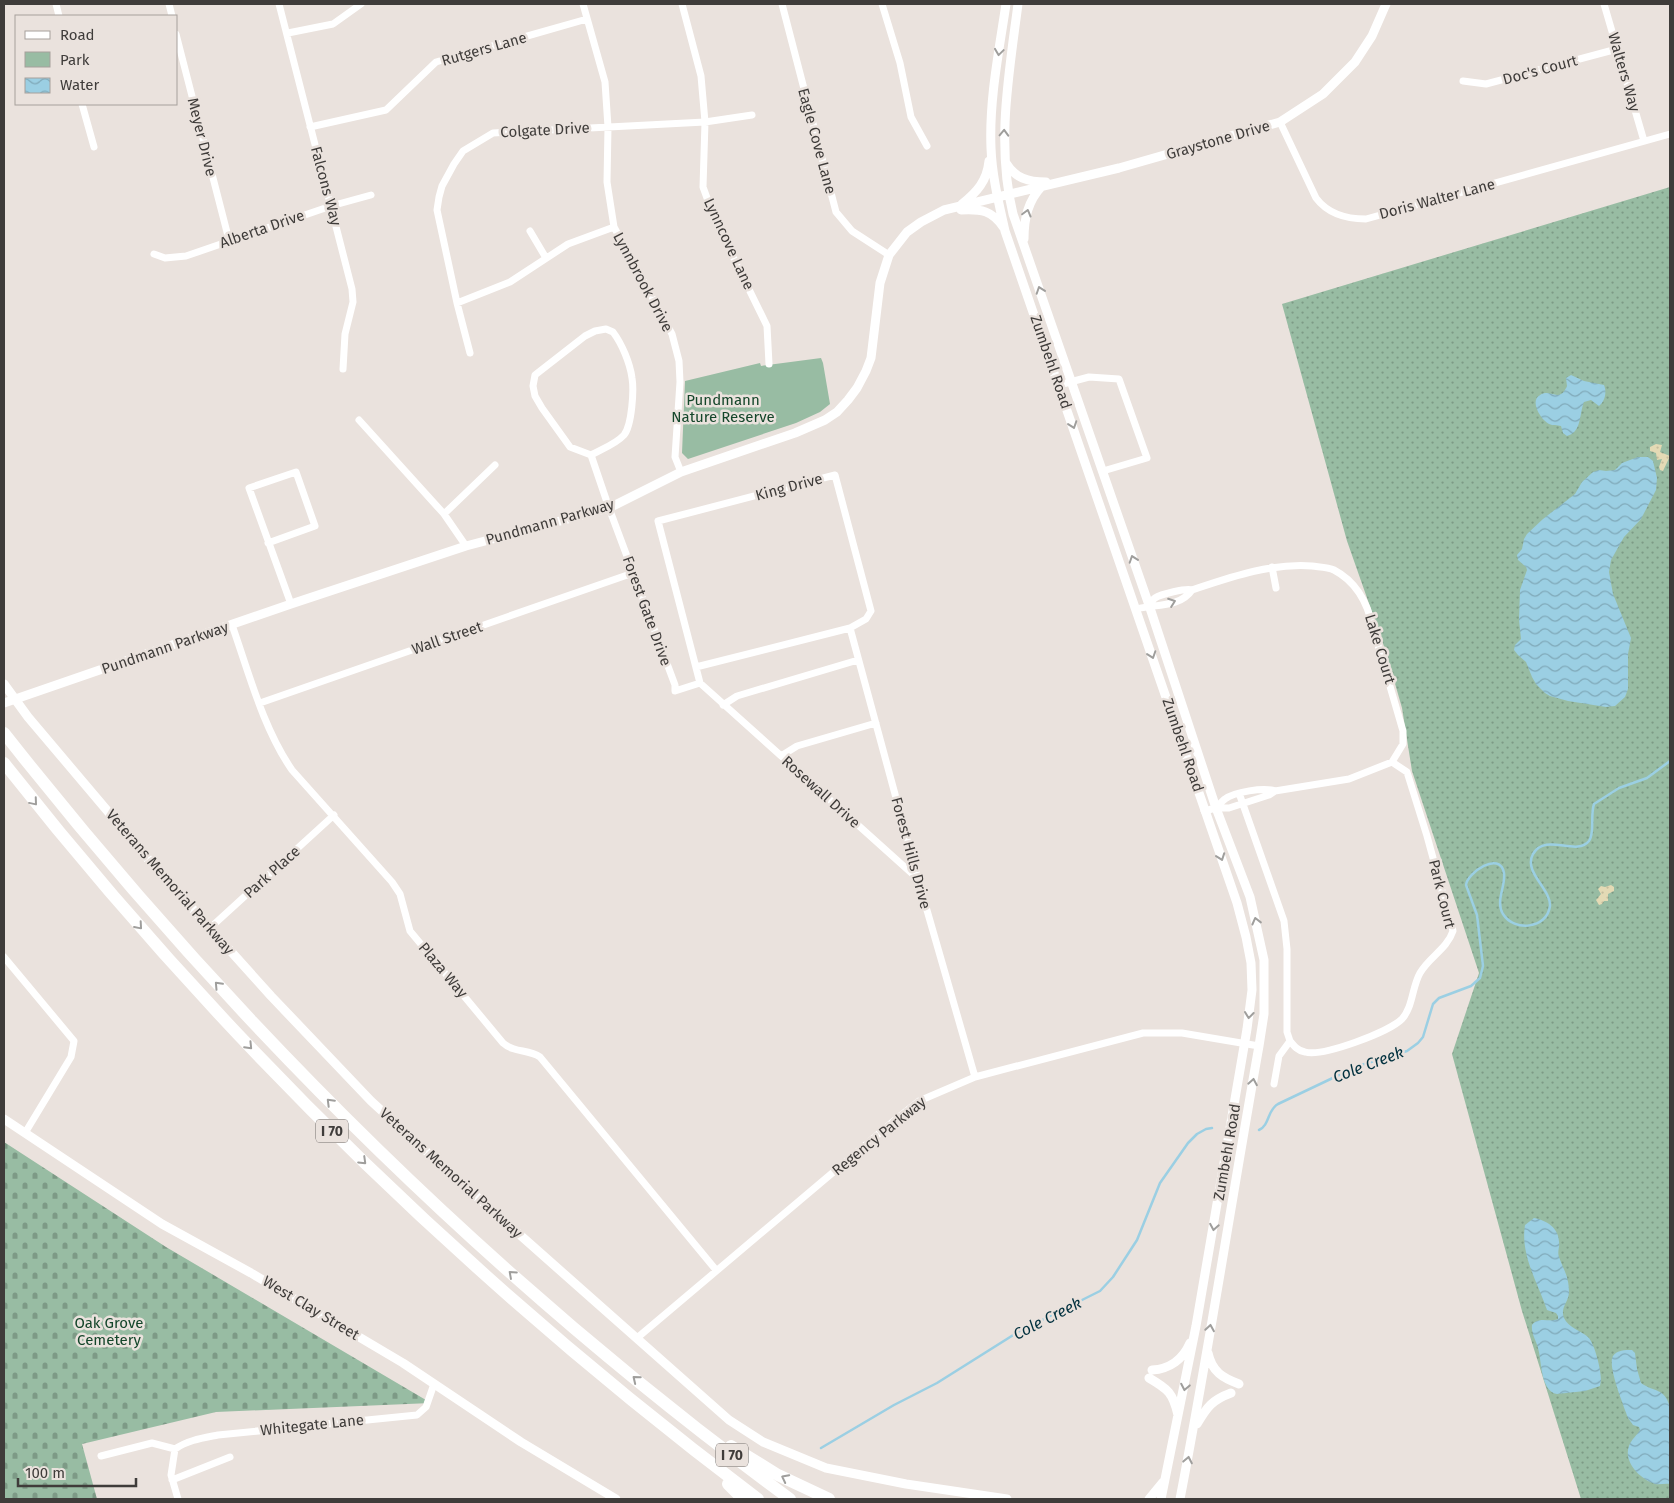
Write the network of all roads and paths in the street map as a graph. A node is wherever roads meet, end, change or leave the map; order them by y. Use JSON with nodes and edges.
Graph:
{"nodes":[{"id":1,"x":280,"y":4,"type":"edge"},
{"id":2,"x":361,"y":4,"type":"edge"},
{"id":3,"x":583,"y":4,"type":"edge"},
{"id":4,"x":682,"y":4,"type":"edge"},
{"id":5,"x":782,"y":4,"type":"edge"},
{"id":6,"x":882,"y":4,"type":"edge"},
{"id":7,"x":1006,"y":4,"type":"edge"},
{"id":8,"x":1018,"y":4,"type":"edge"},
{"id":9,"x":1386,"y":4,"type":"edge"},
{"id":10,"x":1604,"y":4,"type":"edge"},
{"id":11,"x":587,"y":19,"type":"junction"},
{"id":12,"x":288,"y":33,"type":"junction"},
{"id":13,"x":178,"y":42,"type":"edge"},
{"id":14,"x":1617,"y":49,"type":"junction"},
{"id":15,"x":1463,"y":81,"type":"dead end"},
{"id":16,"x":82,"y":105,"type":"edge"},
{"id":17,"x":752,"y":115,"type":"dead end"},
{"id":18,"x":705,"y":122,"type":"junction"},
{"id":19,"x":1280,"y":122,"type":"junction"},
{"id":20,"x":608,"y":126,"type":"junction"},
{"id":21,"x":310,"y":127,"type":"junction"},
{"id":22,"x":1670,"y":134,"type":"edge"},
{"id":23,"x":1644,"y":141,"type":"junction"},
{"id":24,"x":94,"y":146,"type":"dead end"},
{"id":25,"x":927,"y":146,"type":"dead end"},
{"id":26,"x":991,"y":149,"type":"junction"},
{"id":27,"x":1005,"y":162,"type":"junction"},
{"id":28,"x":1058,"y":182,"type":"junction"},
{"id":29,"x":1042,"y":186,"type":"junction"},
{"id":30,"x":1008,"y":194,"type":"junction"},
{"id":31,"x":371,"y":195,"type":"dead end"},
{"id":32,"x":997,"y":196,"type":"junction"},
{"id":33,"x":331,"y":206,"type":"junction"},
{"id":34,"x":958,"y":207,"type":"junction"},
{"id":35,"x":944,"y":210,"type":"junction"},
{"id":36,"x":614,"y":227,"type":"junction"},
{"id":37,"x":530,"y":230,"type":"dead end"},
{"id":38,"x":1006,"y":231,"type":"junction"},
{"id":39,"x":229,"y":240,"type":"junction"},
{"id":40,"x":1024,"y":244,"type":"junction"},
{"id":41,"x":154,"y":254,"type":"dead end"},
{"id":42,"x":889,"y":255,"type":"junction"},
{"id":43,"x":546,"y":258,"type":"junction"},
{"id":44,"x":457,"y":303,"type":"junction"},
{"id":45,"x":470,"y":353,"type":"dead end"},
{"id":46,"x":769,"y":364,"type":"dead end"},
{"id":47,"x":343,"y":369,"type":"dead end"},
{"id":48,"x":1072,"y":382,"type":"junction"},
{"id":49,"x":1059,"y":385,"type":"junction"},
{"id":50,"x":359,"y":420,"type":"dead end"},
{"id":51,"x":591,"y":455,"type":"junction"},
{"id":52,"x":495,"y":465,"type":"dead end"},
{"id":53,"x":681,"y":472,"type":"junction"},
{"id":54,"x":1103,"y":472,"type":"junction"},
{"id":55,"x":609,"y":508,"type":"junction"},
{"id":56,"x":444,"y":514,"type":"junction"},
{"id":57,"x":268,"y":543,"type":"junction"},
{"id":58,"x":466,"y":546,"type":"junction"},
{"id":59,"x":1272,"y":567,"type":"junction"},
{"id":60,"x":634,"y":573,"type":"junction"},
{"id":61,"x":1276,"y":588,"type":"dead end"},
{"id":62,"x":291,"y":604,"type":"junction"},
{"id":63,"x":1149,"y":605,"type":"junction"},
{"id":64,"x":1136,"y":609,"type":"junction"},
{"id":65,"x":232,"y":625,"type":"junction"},
{"id":66,"x":850,"y":628,"type":"junction"},
{"id":67,"x":858,"y":660,"type":"junction"},
{"id":68,"x":696,"y":667,"type":"junction"},
{"id":69,"x":700,"y":683,"type":"junction"},
{"id":70,"x":4,"y":684,"type":"edge"},
{"id":71,"x":4,"y":703,"type":"edge"},
{"id":72,"x":260,"y":703,"type":"junction"},
{"id":73,"x":723,"y":705,"type":"junction"},
{"id":74,"x":876,"y":723,"type":"junction"},
{"id":75,"x":4,"y":733,"type":"edge"},
{"id":76,"x":781,"y":756,"type":"junction"},
{"id":77,"x":1392,"y":762,"type":"junction"},
{"id":78,"x":4,"y":764,"type":"edge"},
{"id":79,"x":1275,"y":791,"type":"junction"},
{"id":80,"x":1239,"y":793,"type":"junction"},
{"id":81,"x":1243,"y":803,"type":"junction"},
{"id":82,"x":1216,"y":808,"type":"junction"},
{"id":83,"x":1204,"y":811,"type":"junction"},
{"id":84,"x":334,"y":815,"type":"junction"},
{"id":85,"x":918,"y":879,"type":"junction"},
{"id":86,"x":210,"y":928,"type":"junction"},
{"id":87,"x":4,"y":957,"type":"edge"},
{"id":88,"x":1290,"y":1041,"type":"junction"},
{"id":89,"x":1245,"y":1044,"type":"junction"},
{"id":90,"x":1259,"y":1046,"type":"junction"},
{"id":91,"x":975,"y":1077,"type":"junction"},
{"id":92,"x":1274,"y":1084,"type":"dead end"},
{"id":93,"x":4,"y":1119,"type":"edge"},
{"id":94,"x":25,"y":1133,"type":"junction"},
{"id":95,"x":1223,"y":1172,"type":"junction"},
{"id":96,"x":1236,"y":1174,"type":"junction"},
{"id":97,"x":716,"y":1270,"type":"junction"},
{"id":98,"x":1196,"y":1326,"type":"junction"},
{"id":99,"x":637,"y":1338,"type":"junction"},
{"id":100,"x":1207,"y":1347,"type":"junction"},
{"id":101,"x":434,"y":1384,"type":"junction"},
{"id":102,"x":1239,"y":1384,"type":"dead end"},
{"id":103,"x":1231,"y":1393,"type":"dead end"},
{"id":104,"x":674,"y":1410,"type":"junction"},
{"id":105,"x":1179,"y":1418,"type":"junction"},
{"id":106,"x":1194,"y":1428,"type":"junction"},
{"id":107,"x":175,"y":1449,"type":"junction"},
{"id":108,"x":101,"y":1456,"type":"dead end"},
{"id":109,"x":702,"y":1456,"type":"junction"},
{"id":110,"x":230,"y":1457,"type":"dead end"},
{"id":111,"x":1165,"y":1479,"type":"junction"},
{"id":112,"x":172,"y":1480,"type":"junction"},
{"id":113,"x":1182,"y":1497,"type":"edge"},
{"id":114,"x":178,"y":1499,"type":"edge"},
{"id":115,"x":616,"y":1499,"type":"edge"},
{"id":116,"x":743,"y":1499,"type":"edge"},
{"id":117,"x":758,"y":1499,"type":"edge"},
{"id":118,"x":790,"y":1499,"type":"edge"},
{"id":119,"x":829,"y":1499,"type":"edge"},
{"id":120,"x":1007,"y":1499,"type":"edge"},
{"id":121,"x":1149,"y":1499,"type":"edge"},
{"id":122,"x":1162,"y":1499,"type":"edge"}],
"edges":[{"from":1,"to":12,"type":"street","name":"Falcons Way"},
{"from":2,"to":12,"type":"street"},
{"from":3,"to":11,"type":"street","name":"Lynnbrook Drive"},
{"from":4,"to":18,"type":"street","name":"Lynncove Lane"},
{"from":5,"to":42,"type":"street","name":"Eagle Cove Lane"},
{"from":6,"to":25,"type":"street"},
{"from":7,"to":26,"type":"main road","name":"Zumbehl Road","one_way":true},
{"from":27,"to":8,"type":"main road","name":"Zumbehl Road","one_way":true},
{"from":9,"to":19,"type":"main road","name":"Graystone Drive"},
{"from":10,"to":14,"type":"street","name":"Walters Way"},
{"from":11,"to":20,"type":"street","name":"Lynnbrook Drive"},
{"from":11,"to":21,"type":"street","name":"Rutgers Lane"},
{"from":12,"to":21,"type":"street","name":"Falcons Way"},
{"from":13,"to":39,"type":"street","name":"Meyer Drive"},
{"from":14,"to":15,"type":"street","name":"Doc's Court"},
{"from":14,"to":23,"type":"street","name":"Walters Way"},
{"from":16,"to":24,"type":"street"},
{"from":17,"to":18,"type":"street","name":"Colgate Drive"},
{"from":18,"to":20,"type":"street","name":"Colgate Drive"},
{"from":18,"to":46,"type":"street","name":"Lynncove Lane"},
{"from":19,"to":23,"type":"street","name":"Doris Walter Lane"},
{"from":19,"to":28,"type":"main road","name":"Graystone Drive"},
{"from":20,"to":36,"type":"street","name":"Lynnbrook Drive"},
{"from":20,"to":44,"type":"street","name":"Colgate Drive"},
{"from":21,"to":33,"type":"street","name":"Falcons Way"},
{"from":22,"to":23,"type":"street","name":"Doris Walter Lane"},
{"from":26,"to":32,"type":"main road","name":"Zumbehl Road"},
{"from":26,"to":34,"type":"main road"},
{"from":27,"to":28,"type":"main road"},
{"from":27,"to":30,"type":"main road","name":"Zumbehl Road"},
{"from":28,"to":29,"type":"main road","name":"Graystone Drive"},
{"from":29,"to":30,"type":"main road","name":"Graystone Drive"},
{"from":40,"to":29,"type":"main road","one_way":true},
{"from":30,"to":32,"type":"main road","name":"Graystone Drive"},
{"from":30,"to":40,"type":"main road","name":"Zumbehl Road"},
{"from":31,"to":33,"type":"street","name":"Alberta Drive"},
{"from":32,"to":34,"type":"main road","name":"Pundmann Parkway"},
{"from":32,"to":38,"type":"main road","name":"Zumbehl Road"},
{"from":33,"to":39,"type":"street","name":"Alberta Drive"},
{"from":33,"to":47,"type":"street","name":"Falcons Way"},
{"from":34,"to":35,"type":"main road","name":"Pundmann Parkway"},
{"from":35,"to":38,"type":"main road"},
{"from":35,"to":42,"type":"main road","name":"Pundmann Parkway"},
{"from":36,"to":43,"type":"street"},
{"from":36,"to":53,"type":"street","name":"Lynnbrook Drive"},
{"from":37,"to":43,"type":"street"},
{"from":38,"to":49,"type":"main road","name":"Zumbehl Road"},
{"from":39,"to":41,"type":"street","name":"Alberta Drive"},
{"from":48,"to":40,"type":"main road","name":"Zumbehl Road","one_way":true},
{"from":42,"to":53,"type":"main road","name":"Pundmann Parkway"},
{"from":43,"to":44,"type":"street"},
{"from":44,"to":45,"type":"street","name":"Colgate Drive"},
{"from":48,"to":49,"type":"street"},
{"from":48,"to":54,"type":"main road","name":"Zumbehl Road"},
{"from":48,"to":54,"type":"street"},
{"from":49,"to":64,"type":"main road","name":"Zumbehl Road","one_way":true},
{"from":50,"to":56,"type":"street"},
{"from":51,"to":51,"type":"street"},
{"from":51,"to":55,"type":"street","name":"Forest Gate Drive"},
{"from":52,"to":56,"type":"street"},
{"from":53,"to":55,"type":"main road","name":"Pundmann Parkway"},
{"from":63,"to":54,"type":"main road","name":"Zumbehl Road","one_way":true},
{"from":55,"to":58,"type":"main road","name":"Pundmann Parkway"},
{"from":55,"to":60,"type":"street","name":"Forest Gate Drive"},
{"from":56,"to":58,"type":"street"},
{"from":57,"to":57,"type":"street"},
{"from":57,"to":62,"type":"street"},
{"from":58,"to":62,"type":"main road","name":"Pundmann Parkway"},
{"from":59,"to":61,"type":"street"},
{"from":59,"to":63,"type":"street","name":"Lake Court"},
{"from":59,"to":77,"type":"street","name":"Lake Court"},
{"from":60,"to":69,"type":"street","name":"Forest Gate Drive"},
{"from":60,"to":72,"type":"street","name":"Wall Street"},
{"from":62,"to":65,"type":"main road","name":"Pundmann Parkway"},
{"from":63,"to":64,"type":"street","name":"Lake Court"},
{"from":63,"to":82,"type":"main road","name":"Zumbehl Road"},
{"from":64,"to":83,"type":"main road","name":"Zumbehl Road","one_way":true},
{"from":65,"to":71,"type":"main road","name":"Pundmann Parkway"},
{"from":65,"to":72,"type":"street","name":"Plaza Way"},
{"from":66,"to":67,"type":"street","name":"Forest Hills Drive"},
{"from":66,"to":68,"type":"street","name":"King Drive"},
{"from":66,"to":68,"type":"street","name":"King Drive"},
{"from":67,"to":73,"type":"street"},
{"from":67,"to":74,"type":"street","name":"Forest Hills Drive"},
{"from":68,"to":69,"type":"street"},
{"from":69,"to":73,"type":"street","name":"Rosewall Drive"},
{"from":70,"to":86,"type":"main road","name":"Veterans Memorial Parkway"},
{"from":72,"to":84,"type":"street","name":"Plaza Way"},
{"from":73,"to":76,"type":"street","name":"Rosewall Drive"},
{"from":74,"to":76,"type":"street"},
{"from":74,"to":85,"type":"street","name":"Forest Hills Drive"},
{"from":104,"to":75,"type":"highway","number":"I 70","one_way":true},
{"from":76,"to":85,"type":"street","name":"Rosewall Drive"},
{"from":77,"to":79,"type":"street"},
{"from":77,"to":88,"type":"street","name":"Park Court"},
{"from":78,"to":109,"type":"highway","number":"I 70","one_way":true},
{"from":79,"to":80,"type":"street"},
{"from":79,"to":81,"type":"street"},
{"from":80,"to":81,"type":"street"},
{"from":80,"to":82,"type":"street"},
{"from":81,"to":82,"type":"street"},
{"from":81,"to":88,"type":"street"},
{"from":82,"to":83,"type":"street"},
{"from":90,"to":82,"type":"main road","name":"Zumbehl Road","one_way":true},
{"from":83,"to":89,"type":"main road","name":"Zumbehl Road","one_way":true},
{"from":84,"to":86,"type":"street","name":"Park Place"},
{"from":84,"to":97,"type":"street","name":"Plaza Way"},
{"from":85,"to":91,"type":"street","name":"Forest Hills Drive"},
{"from":86,"to":99,"type":"main road","name":"Veterans Memorial Parkway"},
{"from":87,"to":94,"type":"street"},
{"from":88,"to":92,"type":"street"},
{"from":89,"to":90,"type":"street","name":"Regency Parkway"},
{"from":89,"to":91,"type":"street","name":"Regency Parkway"},
{"from":89,"to":95,"type":"main road","name":"Zumbehl Road"},
{"from":96,"to":90,"type":"main road","name":"Zumbehl Road","one_way":true},
{"from":91,"to":97,"type":"street","name":"Regency Parkway"},
{"from":93,"to":94,"type":"main road","name":"West Clay Street"},
{"from":94,"to":101,"type":"main road","name":"West Clay Street"},
{"from":95,"to":96,"type":"main road"},
{"from":95,"to":98,"type":"main road","name":"Zumbehl Road","one_way":true},
{"from":100,"to":96,"type":"main road","name":"Zumbehl Road","one_way":true},
{"from":97,"to":99,"type":"street","name":"Regency Parkway"},
{"from":98,"to":105,"type":"main road","name":"Zumbehl Road","one_way":true},
{"from":98,"to":105,"type":"main road"},
{"from":99,"to":120,"type":"main road","name":"Veterans Memorial Parkway"},
{"from":100,"to":102,"type":"main road"},
{"from":100,"to":106,"type":"main road","name":"Zumbehl Road"},
{"from":101,"to":107,"type":"street","name":"Whitegate Lane"},
{"from":101,"to":115,"type":"main road","name":"West Clay Street"},
{"from":103,"to":106,"type":"main road"},
{"from":104,"to":118,"type":"highway","number":"I 70"},
{"from":119,"to":104,"type":"highway","one_way":true},
{"from":105,"to":111,"type":"main road","name":"Zumbehl Road"},
{"from":113,"to":106,"type":"main road","name":"Zumbehl Road","one_way":true},
{"from":107,"to":108,"type":"street"},
{"from":107,"to":112,"type":"street"},
{"from":109,"to":116,"type":"highway"},
{"from":109,"to":117,"type":"highway","number":"I 70"},
{"from":110,"to":112,"type":"street"},
{"from":111,"to":121,"type":"main road"},
{"from":111,"to":122,"type":"main road","name":"Zumbehl Road"},
{"from":112,"to":114,"type":"street"}]}
